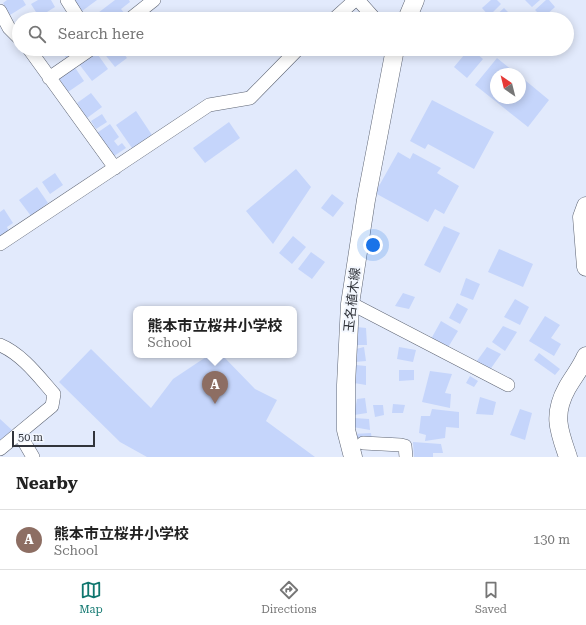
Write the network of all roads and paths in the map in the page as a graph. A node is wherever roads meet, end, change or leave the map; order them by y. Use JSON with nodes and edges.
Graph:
{"nodes":[{"id":1,"x":67,"y":0,"type":"edge"},
{"id":2,"x":154,"y":0,"type":"edge"},
{"id":3,"x":357,"y":0,"type":"edge"},
{"id":4,"x":415,"y":0,"type":"edge"},
{"id":5,"x":139,"y":5,"type":"edge"},
{"id":6,"x":0,"y":12,"type":"edge"},
{"id":7,"x":75,"y":12,"type":"edge"},
{"id":8,"x":342,"y":12,"type":"edge"},
{"id":9,"x":368,"y":12,"type":"edge"},
{"id":10,"x":410,"y":12,"type":"edge"},
{"id":11,"x":12,"y":31,"type":"edge"},
{"id":12,"x":34,"y":56,"type":"edge"},
{"id":13,"x":81,"y":56,"type":"edge"},
{"id":14,"x":291,"y":56,"type":"edge"},
{"id":15,"x":394,"y":56,"type":"edge"},
{"id":16,"x":49,"y":78,"type":"junction"},
{"id":17,"x":115,"y":168,"type":"junction"},
{"id":18,"x":586,"y":206,"type":"edge"},
{"id":19,"x":0,"y":244,"type":"edge"},
{"id":20,"x":586,"y":267,"type":"edge"},
{"id":21,"x":350,"y":304,"type":"junction"},
{"id":22,"x":0,"y":345,"type":"edge"},
{"id":23,"x":586,"y":356,"type":"edge"},
{"id":24,"x":508,"y":385,"type":"dead end"},
{"id":25,"x":19,"y":434,"type":"junction"},
{"id":26,"x":0,"y":449,"type":"edge"},
{"id":27,"x":358,"y":450,"type":"edge"},
{"id":28,"x":33,"y":457,"type":"edge"},
{"id":29,"x":406,"y":457,"type":"edge"},
{"id":30,"x":568,"y":457,"type":"edge"}],
"edges":[{"from":1,"to":7,"type":"street"},
{"from":2,"to":5,"type":"street"},
{"from":3,"to":8,"type":"street"},
{"from":3,"to":9,"type":"street"},
{"from":4,"to":10,"type":"main road"},
{"from":6,"to":11,"type":"street"},
{"from":12,"to":16,"type":"street"},
{"from":13,"to":16,"type":"street"},
{"from":14,"to":17,"type":"street"},
{"from":15,"to":21,"type":"main road","name":"玉名植木線"},
{"from":16,"to":17,"type":"street"},
{"from":17,"to":19,"type":"street"},
{"from":18,"to":20,"type":"main road"},
{"from":21,"to":24,"type":"street"},
{"from":21,"to":27,"type":"main road","name":"玉名植木線"},
{"from":22,"to":25,"type":"street"},
{"from":23,"to":30,"type":"main road"},
{"from":25,"to":26,"type":"street"},
{"from":25,"to":28,"type":"street"},
{"from":27,"to":29,"type":"street"}]}
